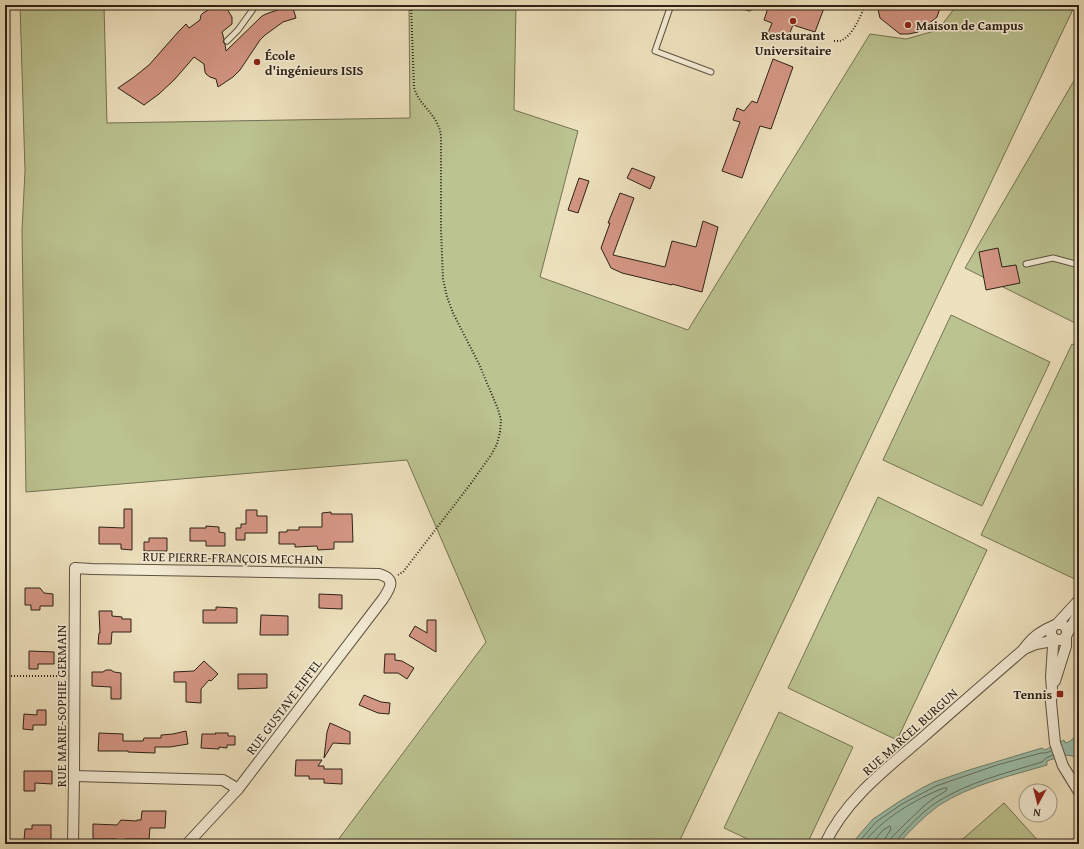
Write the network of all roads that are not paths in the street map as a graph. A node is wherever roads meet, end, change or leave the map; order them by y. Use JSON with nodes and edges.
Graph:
{"nodes":[{"id":1,"x":256,"y":5,"type":"edge"},
{"id":2,"x":671,"y":5,"type":"edge"},
{"id":3,"x":741,"y":5,"type":"edge"},
{"id":4,"x":749,"y":8,"type":"dead end"},
{"id":5,"x":226,"y":41,"type":"dead end"},
{"id":6,"x":711,"y":72,"type":"dead end"},
{"id":7,"x":1026,"y":264,"type":"dead end"},
{"id":8,"x":1079,"y":266,"type":"edge"},
{"id":9,"x":75,"y":568,"type":"joint"},
{"id":10,"x":390,"y":580,"type":"joint"},
{"id":11,"x":1079,"y":600,"type":"edge"},
{"id":12,"x":1079,"y":613,"type":"edge"},
{"id":13,"x":1055,"y":625,"type":"junction"},
{"id":14,"x":1066,"y":635,"type":"junction"},
{"id":15,"x":1054,"y":638,"type":"junction"},
{"id":16,"x":1023,"y":650,"type":"junction"},
{"id":17,"x":1052,"y":689,"type":"junction"},
{"id":18,"x":74,"y":776,"type":"junction"},
{"id":19,"x":238,"y":789,"type":"junction"},
{"id":20,"x":1079,"y":792,"type":"edge"},
{"id":21,"x":73,"y":844,"type":"edge"},
{"id":22,"x":187,"y":844,"type":"edge"},
{"id":23,"x":825,"y":844,"type":"edge"}],
"edges":[{"from":1,"to":5,"type":"lane"},
{"from":2,"to":6,"type":"lane"},
{"from":3,"to":4,"type":"lane"},
{"from":7,"to":8,"type":"lane"},
{"from":9,"to":10,"type":"street","name":"RUE PIERRE-FRANÇOIS MECHAIN"},
{"from":9,"to":18,"type":"street","name":"RUE MARIE-SOPHIE GERMAIN"},
{"from":10,"to":19,"type":"street","name":"RUE GUSTAVE EIFFEL"},
{"from":11,"to":13,"type":"street","name":"RUE MARCEL BURGUN"},
{"from":12,"to":14,"type":"street"},
{"from":13,"to":14,"type":"street"},
{"from":13,"to":15,"type":"street"},
{"from":13,"to":16,"type":"street","name":"RUE MARCEL BURGUN"},
{"from":14,"to":15,"type":"street"},
{"from":14,"to":17,"type":"street"},
{"from":15,"to":16,"type":"street","name":"RUE MARCEL BURGUN"},
{"from":15,"to":17,"type":"street"},
{"from":16,"to":23,"type":"street","name":"RUE MARCEL BURGUN"},
{"from":17,"to":20,"type":"street"},
{"from":18,"to":19,"type":"street"},
{"from":18,"to":21,"type":"street","name":"RUE MARIE-SOPHIE GERMAIN"},
{"from":19,"to":22,"type":"street","name":"RUE GUSTAVE EIFFEL"}]}
